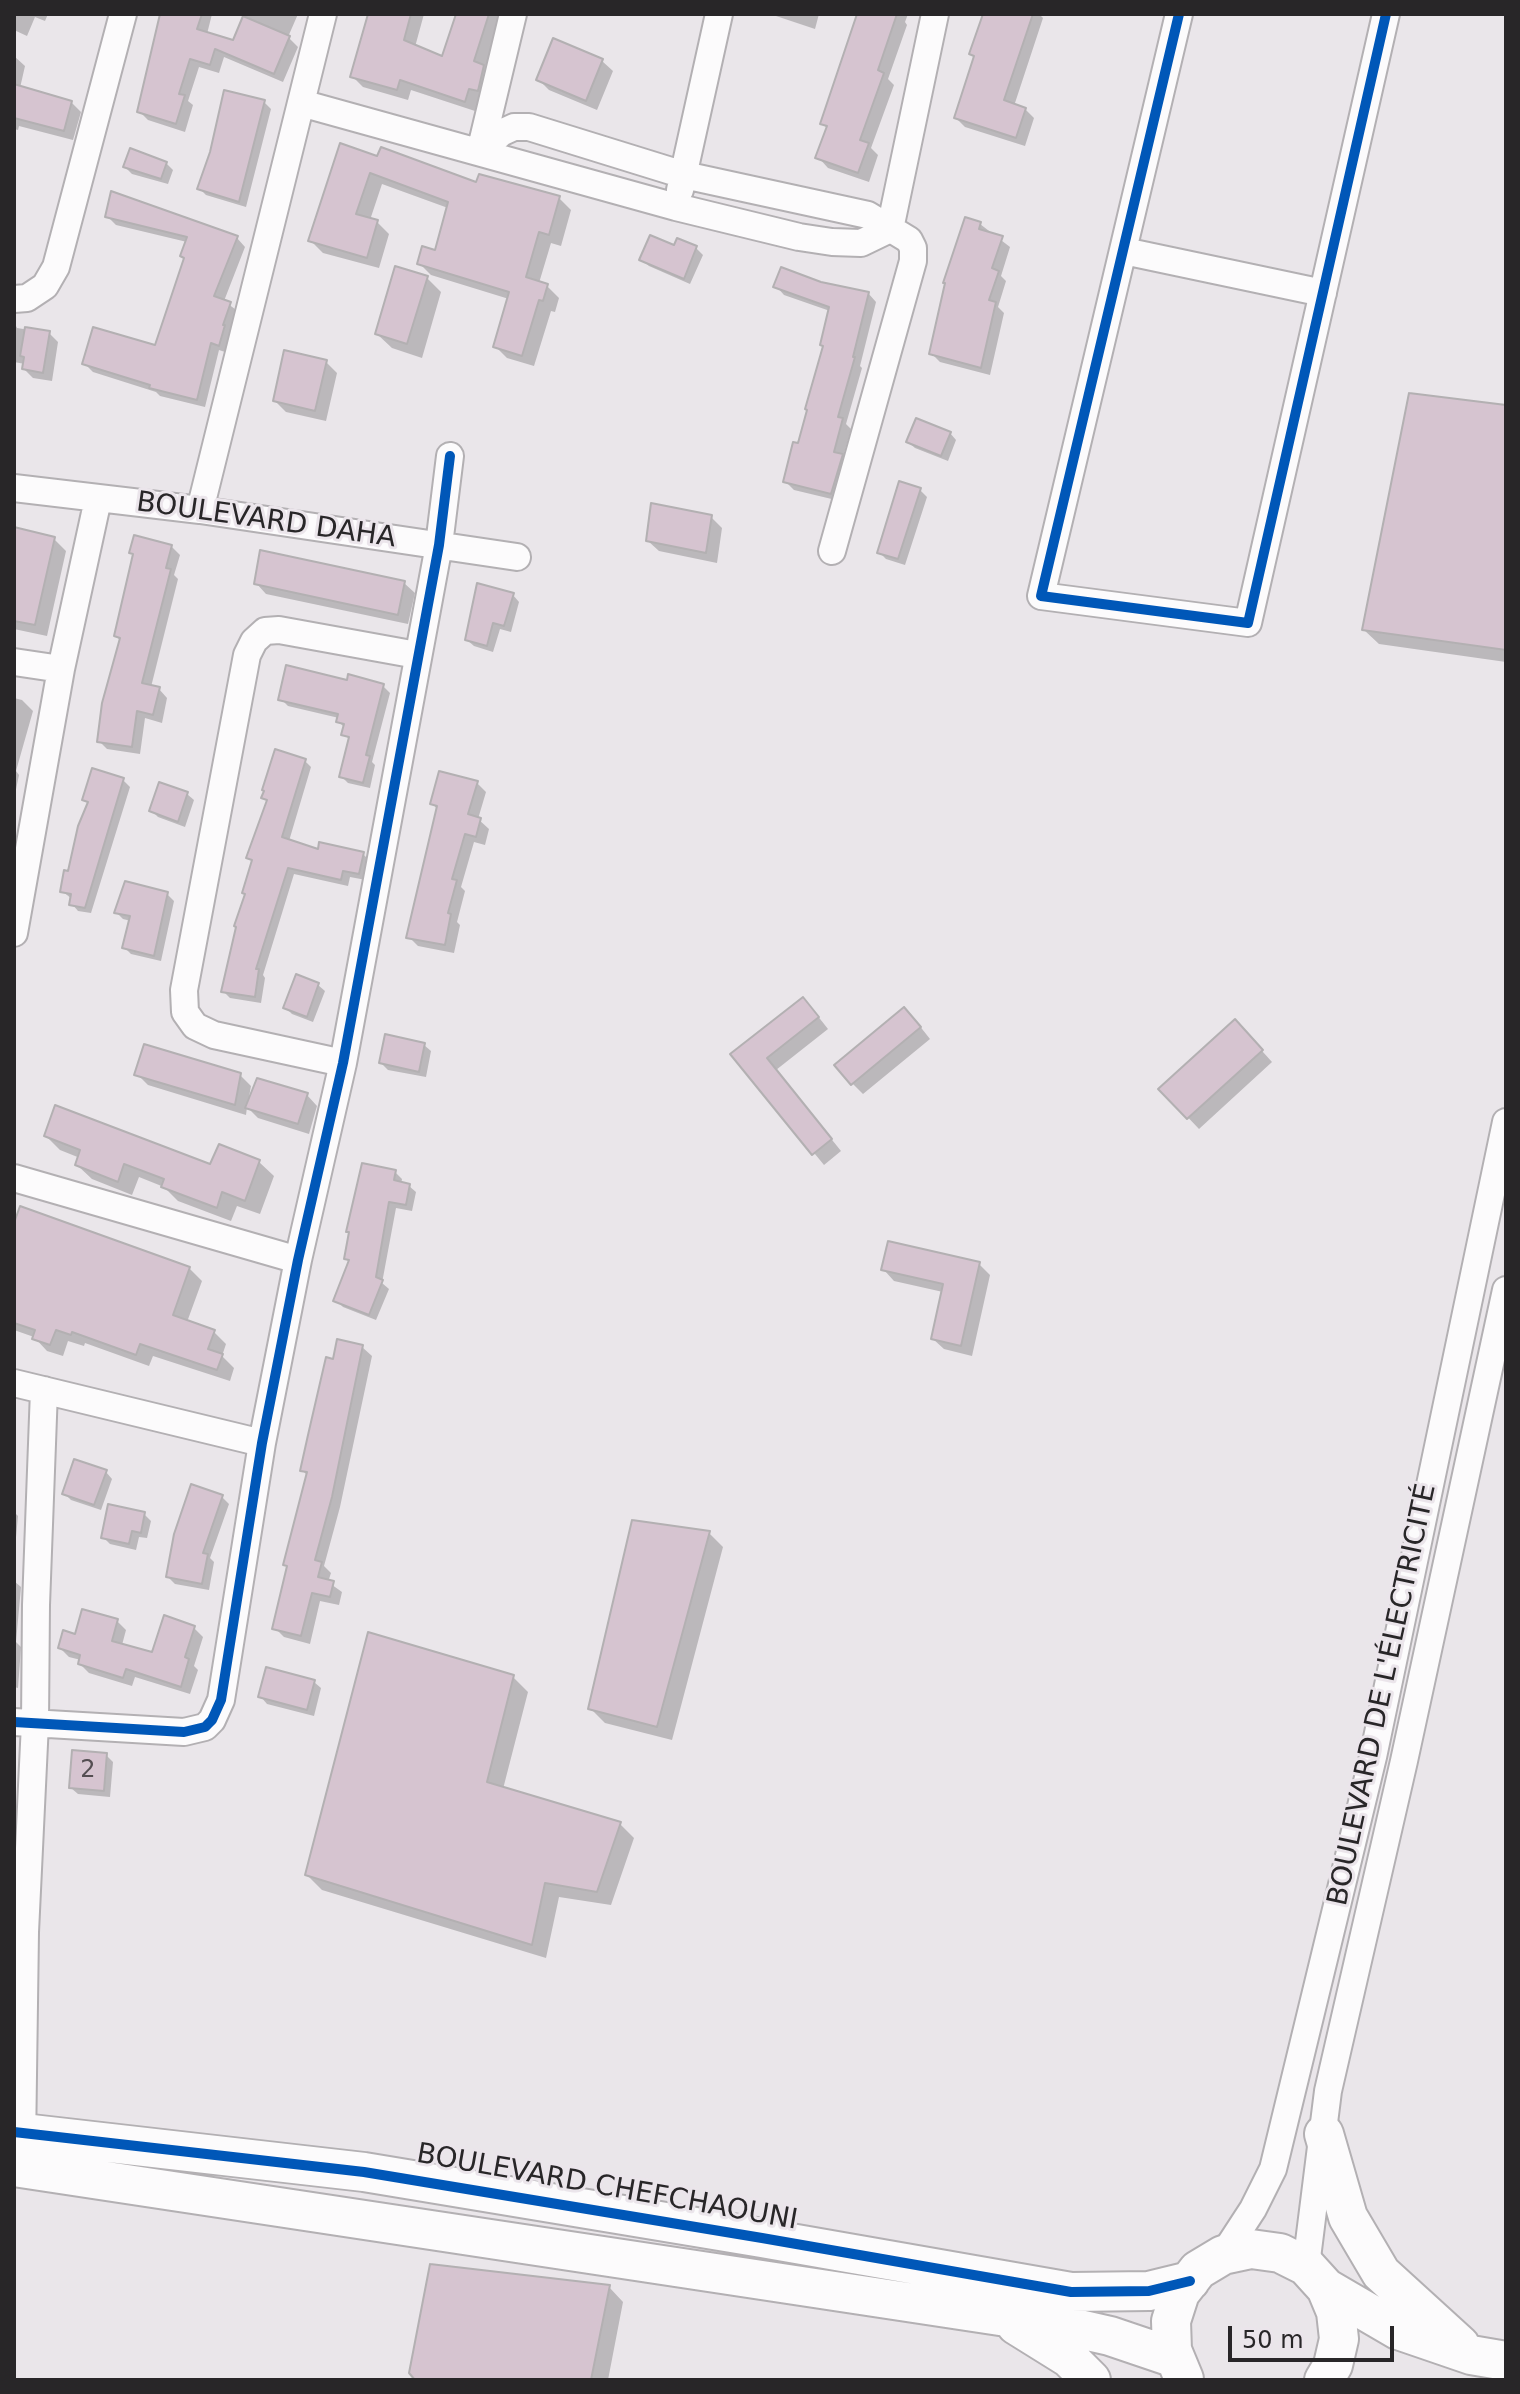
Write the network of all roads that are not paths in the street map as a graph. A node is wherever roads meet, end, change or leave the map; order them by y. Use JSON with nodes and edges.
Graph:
{"nodes":[{"id":1,"x":123,"y":14,"type":"edge"},
{"id":2,"x":323,"y":14,"type":"edge"},
{"id":3,"x":513,"y":14,"type":"edge"},
{"id":4,"x":719,"y":14,"type":"edge"},
{"id":5,"x":935,"y":14,"type":"edge"},
{"id":6,"x":1179,"y":14,"type":"edge"},
{"id":7,"x":1386,"y":14,"type":"edge"},
{"id":8,"x":301,"y":103,"type":"junction"},
{"id":9,"x":480,"y":152,"type":"junction"},
{"id":10,"x":684,"y":175,"type":"junction"},
{"id":11,"x":676,"y":207,"type":"junction"},
{"id":12,"x":890,"y":229,"type":"junction"},
{"id":13,"x":1124,"y":251,"type":"junction"},
{"id":14,"x":1323,"y":293,"type":"junction"},
{"id":15,"x":14,"y":299,"type":"edge"},
{"id":16,"x":450,"y":456,"type":"dead end"},
{"id":17,"x":14,"y":488,"type":"edge"},
{"id":18,"x":98,"y":499,"type":"junction"},
{"id":19,"x":200,"y":510,"type":"junction"},
{"id":20,"x":439,"y":545,"type":"junction"},
{"id":21,"x":832,"y":551,"type":"dead end"},
{"id":22,"x":517,"y":557,"type":"dead end"},
{"id":23,"x":417,"y":655,"type":"junction"},
{"id":24,"x":14,"y":662,"type":"edge"},
{"id":25,"x":61,"y":669,"type":"junction"},
{"id":26,"x":14,"y":933,"type":"edge"},
{"id":27,"x":343,"y":1063,"type":"junction"},
{"id":28,"x":1506,"y":1122,"type":"edge"},
{"id":29,"x":14,"y":1178,"type":"edge"},
{"id":30,"x":298,"y":1260,"type":"junction"},
{"id":31,"x":1506,"y":1290,"type":"edge"},
{"id":32,"x":14,"y":1383,"type":"edge"},
{"id":33,"x":44,"y":1390,"type":"junction"},
{"id":34,"x":262,"y":1443,"type":"junction"},
{"id":35,"x":24,"y":1723,"type":"edge"},
{"id":36,"x":19,"y":1931,"type":"edge"},
{"id":37,"x":1324,"y":2134,"type":"junction"},
{"id":38,"x":18,"y":2149,"type":"edge"},
{"id":39,"x":1223,"y":2255,"type":"junction"},
{"id":40,"x":1316,"y":2277,"type":"junction"},
{"id":41,"x":1190,"y":2281,"type":"junction"},
{"id":42,"x":1007,"y":2319,"type":"junction"},
{"id":43,"x":1488,"y":2358,"type":"edge"},
{"id":44,"x":1180,"y":2369,"type":"edge"},
{"id":45,"x":1091,"y":2380,"type":"edge"},
{"id":46,"x":1324,"y":2380,"type":"edge"}],
"edges":[{"from":1,"to":15,"type":"street"},
{"from":2,"to":8,"type":"street"},
{"from":3,"to":9,"type":"street"},
{"from":4,"to":10,"type":"street"},
{"from":5,"to":12,"type":"street"},
{"from":6,"to":13,"type":"street"},
{"from":7,"to":14,"type":"street"},
{"from":8,"to":9,"type":"street"},
{"from":8,"to":19,"type":"street"},
{"from":9,"to":10,"type":"street"},
{"from":9,"to":11,"type":"street"},
{"from":10,"to":11,"type":"street"},
{"from":10,"to":12,"type":"street"},
{"from":11,"to":12,"type":"street"},
{"from":12,"to":21,"type":"street"},
{"from":13,"to":14,"type":"street"},
{"from":13,"to":14,"type":"street"},
{"from":16,"to":20,"type":"street"},
{"from":17,"to":18,"type":"street","name":"BOULEVARD DAHA"},
{"from":18,"to":19,"type":"street","name":"BOULEVARD DAHA"},
{"from":18,"to":25,"type":"street"},
{"from":19,"to":20,"type":"street","name":"BOULEVARD DAHA"},
{"from":20,"to":22,"type":"street","name":"BOULEVARD DAHA"},
{"from":20,"to":23,"type":"street"},
{"from":23,"to":27,"type":"street"},
{"from":23,"to":27,"type":"street"},
{"from":24,"to":25,"type":"street"},
{"from":25,"to":26,"type":"street"},
{"from":27,"to":30,"type":"street"},
{"from":28,"to":39,"type":"street","name":"BOULEVARD DE L'ÉLECTRICITÉ"},
{"from":29,"to":30,"type":"street"},
{"from":30,"to":34,"type":"street"},
{"from":31,"to":37,"type":"street","name":"BOULEVARD DE L'ÉLECTRICITÉ"},
{"from":32,"to":33,"type":"street"},
{"from":33,"to":34,"type":"street"},
{"from":33,"to":35,"type":"street"},
{"from":34,"to":35,"type":"street"},
{"from":35,"to":36,"type":"street"},
{"from":36,"to":38,"type":"street"},
{"from":37,"to":40,"type":"street","name":"BOULEVARD DE L'ÉLECTRICITÉ"},
{"from":37,"to":43,"type":"street"},
{"from":38,"to":41,"type":"street","name":"BOULEVARD CHEFCHAOUNI"},
{"from":38,"to":42,"type":"street","name":"BOULEVARD CHEFCHAOUNI"},
{"from":39,"to":40,"type":"street"},
{"from":39,"to":41,"type":"street","name":"BOULEVARD CHEFCHAOUNI"},
{"from":40,"to":43,"type":"street"},
{"from":40,"to":46,"type":"street"},
{"from":41,"to":44,"type":"street","name":"BOULEVARD CHEFCHAOUNI"},
{"from":42,"to":44,"type":"street","name":"BOULEVARD CHEFCHAOUNI"},
{"from":42,"to":45,"type":"street"}]}
